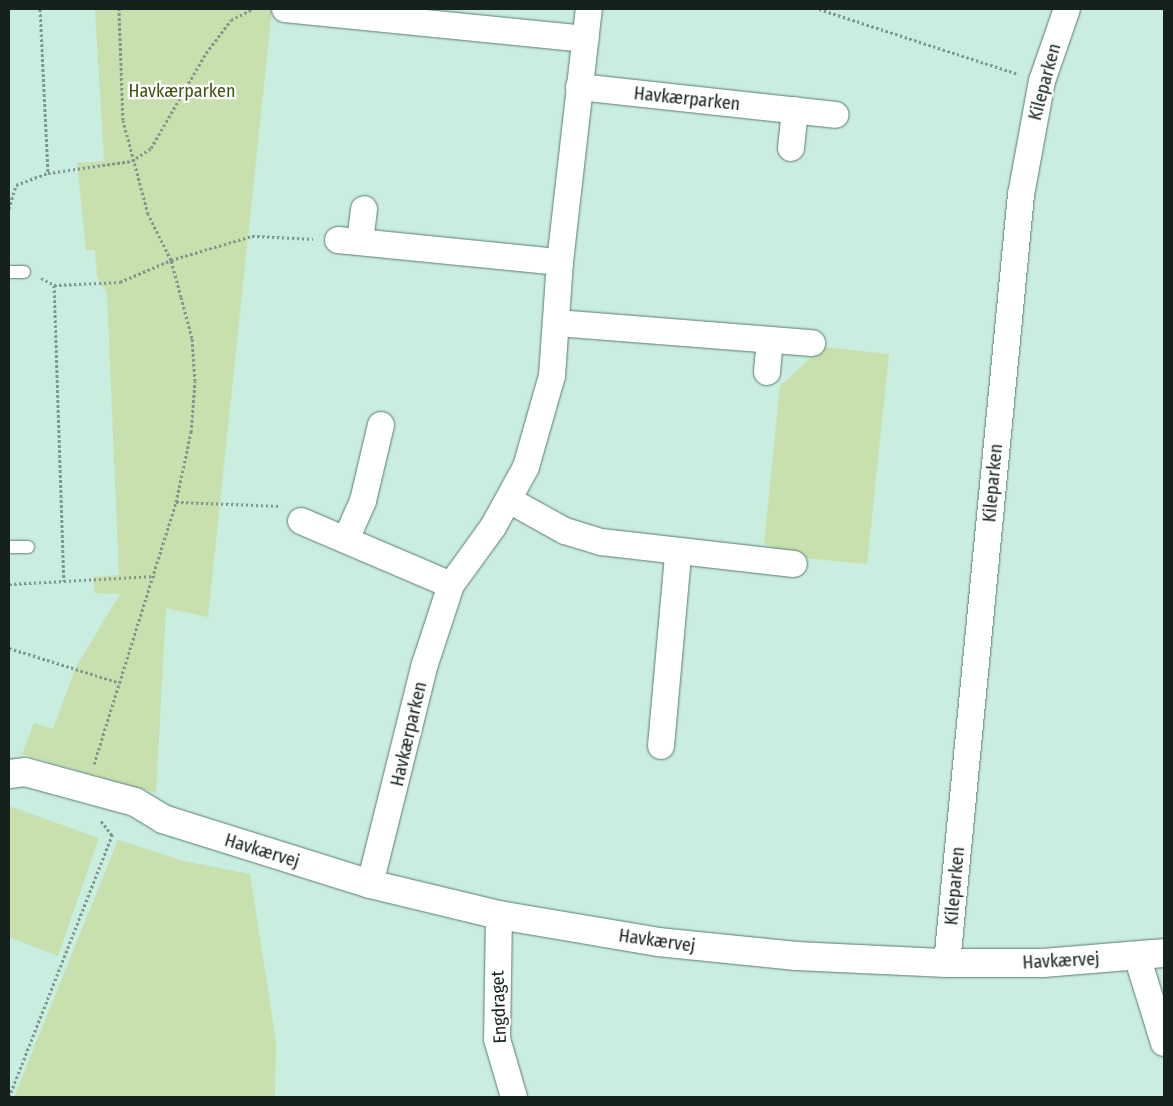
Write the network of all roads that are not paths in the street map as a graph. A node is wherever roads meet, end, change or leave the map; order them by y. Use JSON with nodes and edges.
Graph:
{"nodes":[{"id":1,"x":285,"y":9,"type":"edge"},
{"id":2,"x":590,"y":9,"type":"edge"},
{"id":3,"x":1067,"y":9,"type":"edge"},
{"id":4,"x":348,"y":11,"type":"edge"},
{"id":5,"x":586,"y":39,"type":"junction"},
{"id":6,"x":579,"y":87,"type":"junction"},
{"id":7,"x":795,"y":110,"type":"junction"},
{"id":8,"x":835,"y":115,"type":"dead end"},
{"id":9,"x":791,"y":148,"type":"dead end"},
{"id":10,"x":364,"y":209,"type":"dead end"},
{"id":11,"x":560,"y":262,"type":"junction"},
{"id":12,"x":9,"y":272,"type":"edge"},
{"id":13,"x":24,"y":272,"type":"road end"},
{"id":14,"x":557,"y":323,"type":"junction"},
{"id":15,"x":770,"y":340,"type":"junction"},
{"id":16,"x":812,"y":343,"type":"dead end"},
{"id":17,"x":767,"y":372,"type":"dead end"},
{"id":18,"x":381,"y":425,"type":"dead end"},
{"id":19,"x":509,"y":500,"type":"junction"},
{"id":20,"x":301,"y":521,"type":"road end"},
{"id":21,"x":347,"y":537,"type":"junction"},
{"id":22,"x":9,"y":547,"type":"edge"},
{"id":23,"x":28,"y":547,"type":"dead end"},
{"id":24,"x":678,"y":554,"type":"junction"},
{"id":25,"x":794,"y":564,"type":"dead end"},
{"id":26,"x":451,"y":585,"type":"junction"},
{"id":27,"x":661,"y":746,"type":"dead end"},
{"id":28,"x":9,"y":774,"type":"edge"},
{"id":29,"x":9,"y":778,"type":"edge"},
{"id":30,"x":164,"y":819,"type":"junction"},
{"id":31,"x":370,"y":884,"type":"junction"},
{"id":32,"x":499,"y":915,"type":"junction"},
{"id":33,"x":1164,"y":953,"type":"edge"},
{"id":34,"x":1137,"y":956,"type":"junction"},
{"id":35,"x":947,"y":963,"type":"junction"},
{"id":36,"x":1164,"y":1043,"type":"edge"},
{"id":37,"x":514,"y":1097,"type":"edge"}],
"edges":[{"from":1,"to":4,"type":"street"},
{"from":2,"to":5,"type":"street","name":"Havkærparken"},
{"from":3,"to":35,"type":"street","name":"Kileparken"},
{"from":4,"to":5,"type":"street"},
{"from":5,"to":6,"type":"street","name":"Havkærparken"},
{"from":6,"to":7,"type":"street","name":"Havkærparken"},
{"from":6,"to":11,"type":"street","name":"Havkærparken"},
{"from":7,"to":8,"type":"street","name":"Havkærparken"},
{"from":7,"to":9,"type":"street"},
{"from":10,"to":11,"type":"street"},
{"from":11,"to":14,"type":"street","name":"Havkærparken"},
{"from":12,"to":13,"type":"lane"},
{"from":14,"to":15,"type":"street"},
{"from":14,"to":19,"type":"street","name":"Havkærparken"},
{"from":15,"to":16,"type":"street"},
{"from":15,"to":17,"type":"street"},
{"from":18,"to":21,"type":"street"},
{"from":19,"to":24,"type":"street"},
{"from":19,"to":26,"type":"street","name":"Havkærparken"},
{"from":20,"to":21,"type":"street"},
{"from":21,"to":26,"type":"street"},
{"from":22,"to":23,"type":"lane"},
{"from":24,"to":25,"type":"street"},
{"from":24,"to":27,"type":"street"},
{"from":26,"to":31,"type":"street","name":"Havkærparken"},
{"from":28,"to":30,"type":"street","name":"Havkærvej"},
{"from":29,"to":30,"type":"street","name":"Havkærvej"},
{"from":30,"to":31,"type":"street","name":"Havkærvej"},
{"from":31,"to":32,"type":"street","name":"Havkærvej"},
{"from":32,"to":35,"type":"street","name":"Havkærvej"},
{"from":32,"to":37,"type":"street","name":"Engdraget"},
{"from":33,"to":34,"type":"street","name":"Havkærvej"},
{"from":34,"to":35,"type":"street","name":"Havkærvej"},
{"from":34,"to":36,"type":"street"}]}
